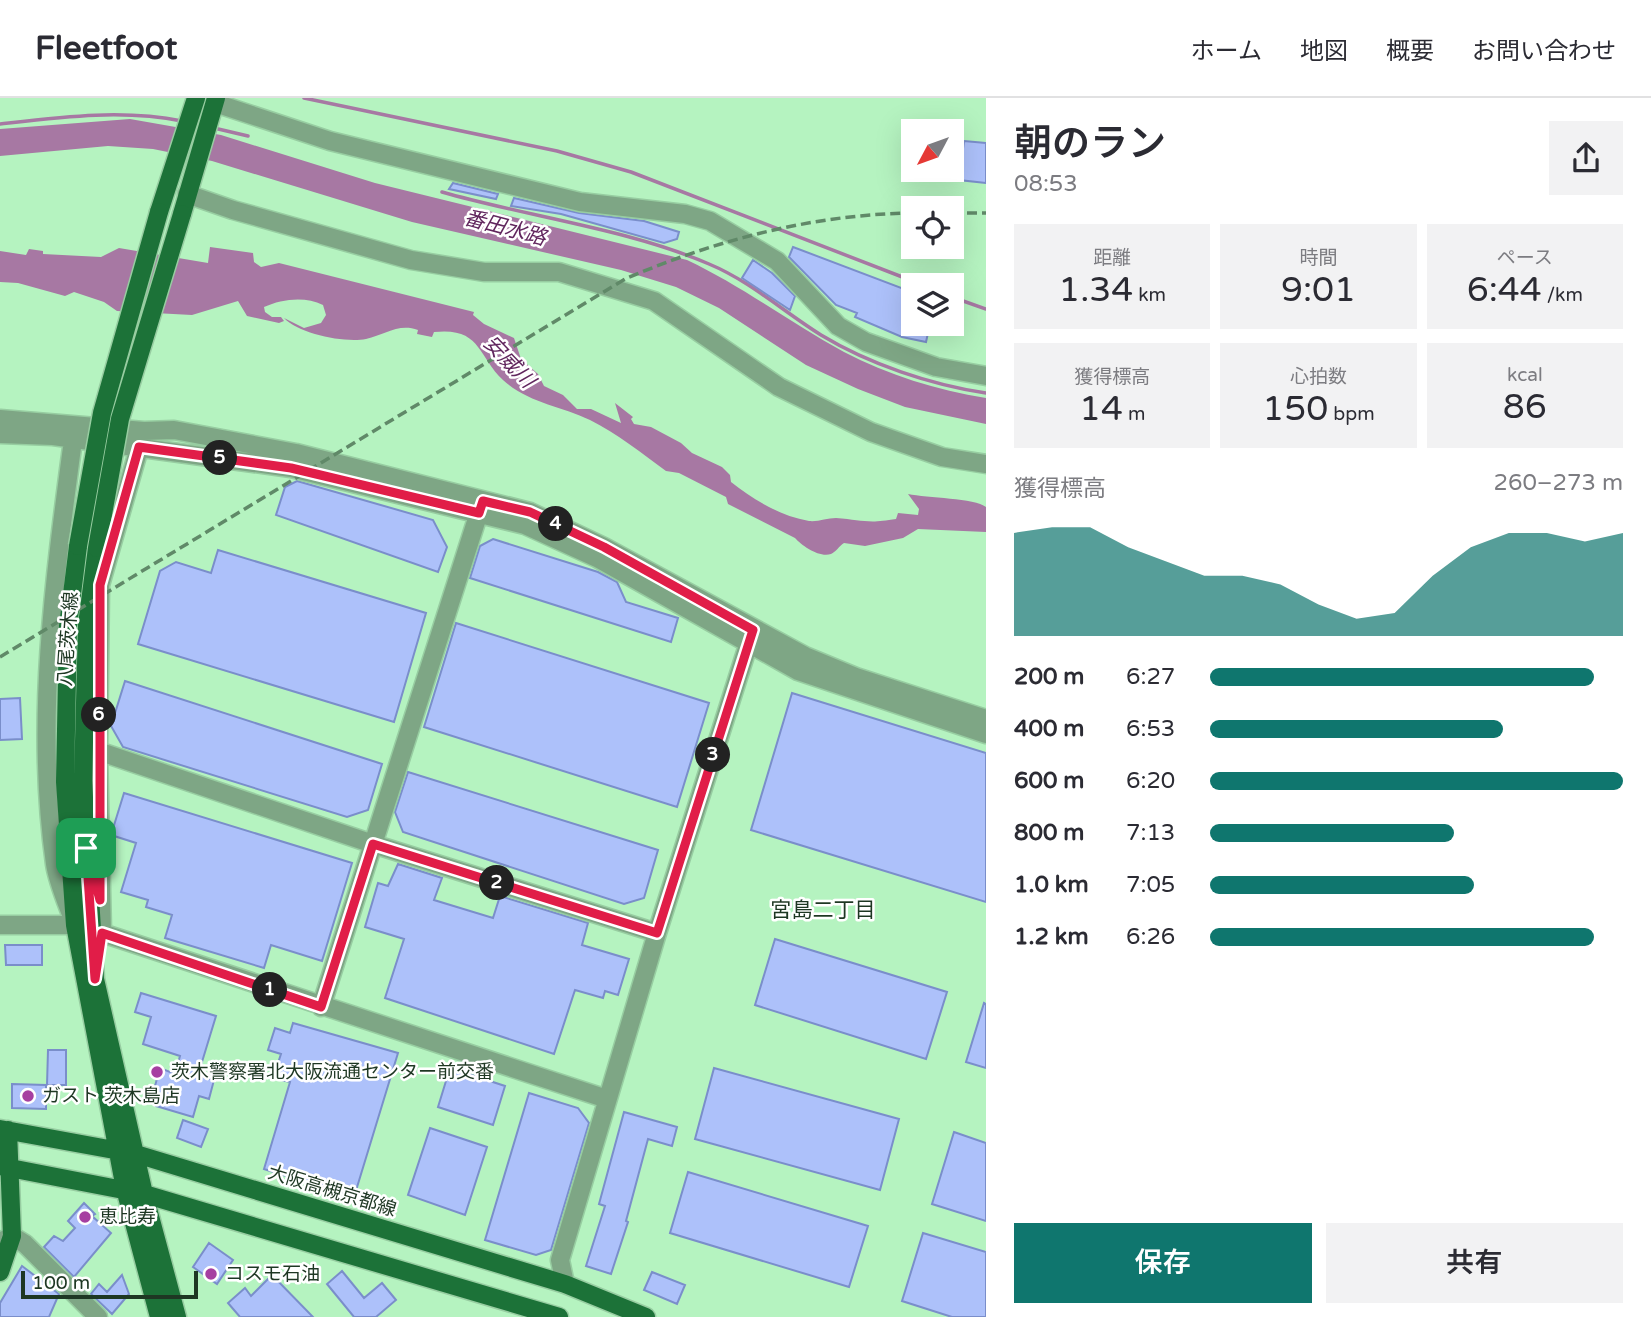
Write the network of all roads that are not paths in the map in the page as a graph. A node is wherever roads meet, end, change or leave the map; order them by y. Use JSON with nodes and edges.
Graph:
{"nodes":[{"id":1,"x":193,"y":101,"type":"edge"},
{"id":2,"x":215,"y":104,"type":"edge"},
{"id":3,"x":190,"y":185,"type":"junction"},
{"id":4,"x":986,"y":376,"type":"edge"},
{"id":5,"x":0,"y":419,"type":"edge"},
{"id":6,"x":0,"y":434,"type":"edge"},
{"id":7,"x":141,"y":439,"type":"junction"},
{"id":8,"x":73,"y":440,"type":"junction"},
{"id":9,"x":986,"y":464,"type":"edge"},
{"id":10,"x":481,"y":507,"type":"junction"},
{"id":11,"x":750,"y":637,"type":"junction"},
{"id":12,"x":986,"y":719,"type":"edge"},
{"id":13,"x":986,"y":734,"type":"edge"},
{"id":14,"x":98,"y":751,"type":"junction"},
{"id":15,"x":373,"y":844,"type":"junction"},
{"id":16,"x":86,"y":848,"type":"junction"},
{"id":17,"x":100,"y":900,"type":"junction"},
{"id":18,"x":0,"y":925,"type":"edge"},
{"id":19,"x":75,"y":925,"type":"junction"},
{"id":20,"x":102,"y":933,"type":"junction"},
{"id":21,"x":657,"y":933,"type":"junction"},
{"id":22,"x":95,"y":979,"type":"junction"},
{"id":23,"x":321,"y":1007,"type":"junction"},
{"id":24,"x":607,"y":1099,"type":"junction"},
{"id":25,"x":4,"y":1130,"type":"edge"},
{"id":26,"x":117,"y":1150,"type":"junction"},
{"id":27,"x":136,"y":1154,"type":"junction"},
{"id":28,"x":4,"y":1167,"type":"edge"},
{"id":29,"x":125,"y":1189,"type":"junction"},
{"id":30,"x":144,"y":1194,"type":"junction"},
{"id":31,"x":6,"y":1239,"type":"edge"},
{"id":32,"x":0,"y":1272,"type":"edge"},
{"id":33,"x":565,"y":1284,"type":"junction"},
{"id":34,"x":99,"y":1317,"type":"edge"},
{"id":35,"x":159,"y":1317,"type":"edge"},
{"id":36,"x":177,"y":1317,"type":"edge"},
{"id":37,"x":559,"y":1317,"type":"edge"},
{"id":38,"x":646,"y":1317,"type":"edge"}],
"edges":[{"from":1,"to":2,"type":"main road"},
{"from":1,"to":19,"type":"main road","name":"八尾茨木線","bridge":true},
{"from":2,"to":3,"type":"main road","name":"八尾茨木線"},
{"from":2,"to":4,"type":"street"},
{"from":3,"to":9,"type":"street"},
{"from":3,"to":16,"type":"main road","name":"八尾茨木線","bridge":true},
{"from":5,"to":7,"type":"street"},
{"from":6,"to":8,"type":"street"},
{"from":7,"to":8,"type":"street"},
{"from":7,"to":10,"type":"street"},
{"from":7,"to":14,"type":"street"},
{"from":8,"to":19,"type":"street"},
{"from":10,"to":11,"type":"street"},
{"from":10,"to":15,"type":"street"},
{"from":11,"to":12,"type":"street"},
{"from":11,"to":13,"type":"street"},
{"from":11,"to":21,"type":"street"},
{"from":14,"to":15,"type":"street"},
{"from":14,"to":17,"type":"street"},
{"from":15,"to":21,"type":"street"},
{"from":15,"to":23,"type":"street"},
{"from":16,"to":17,"type":"main road"},
{"from":16,"to":22,"type":"main road","name":"八尾茨木線"},
{"from":17,"to":20,"type":"street"},
{"from":18,"to":19,"type":"street"},
{"from":19,"to":26,"type":"main road","name":"八尾茨木線"},
{"from":20,"to":22,"type":"main road"},
{"from":20,"to":23,"type":"street"},
{"from":21,"to":24,"type":"street"},
{"from":22,"to":27,"type":"main road","name":"八尾茨木線"},
{"from":23,"to":24,"type":"street"},
{"from":24,"to":33,"type":"street"},
{"from":25,"to":26,"type":"main road","name":"大阪高槻京都線"},
{"from":25,"to":28,"type":"main road"},
{"from":26,"to":27,"type":"main road","name":"大阪高槻京都線"},
{"from":26,"to":29,"type":"main road","name":"八尾茨木線"},
{"from":27,"to":30,"type":"main road","name":"八尾茨木線"},
{"from":27,"to":33,"type":"main road","name":"大阪高槻京都線"},
{"from":28,"to":29,"type":"main road"},
{"from":28,"to":31,"type":"main road"},
{"from":29,"to":30,"type":"main road"},
{"from":29,"to":35,"type":"main road","name":"八尾茨木線"},
{"from":30,"to":36,"type":"main road","name":"八尾茨木線"},
{"from":30,"to":37,"type":"main road"},
{"from":31,"to":32,"type":"main road"},
{"from":31,"to":34,"type":"street"},
{"from":33,"to":38,"type":"main road","name":"大阪高槻京都線"}]}
